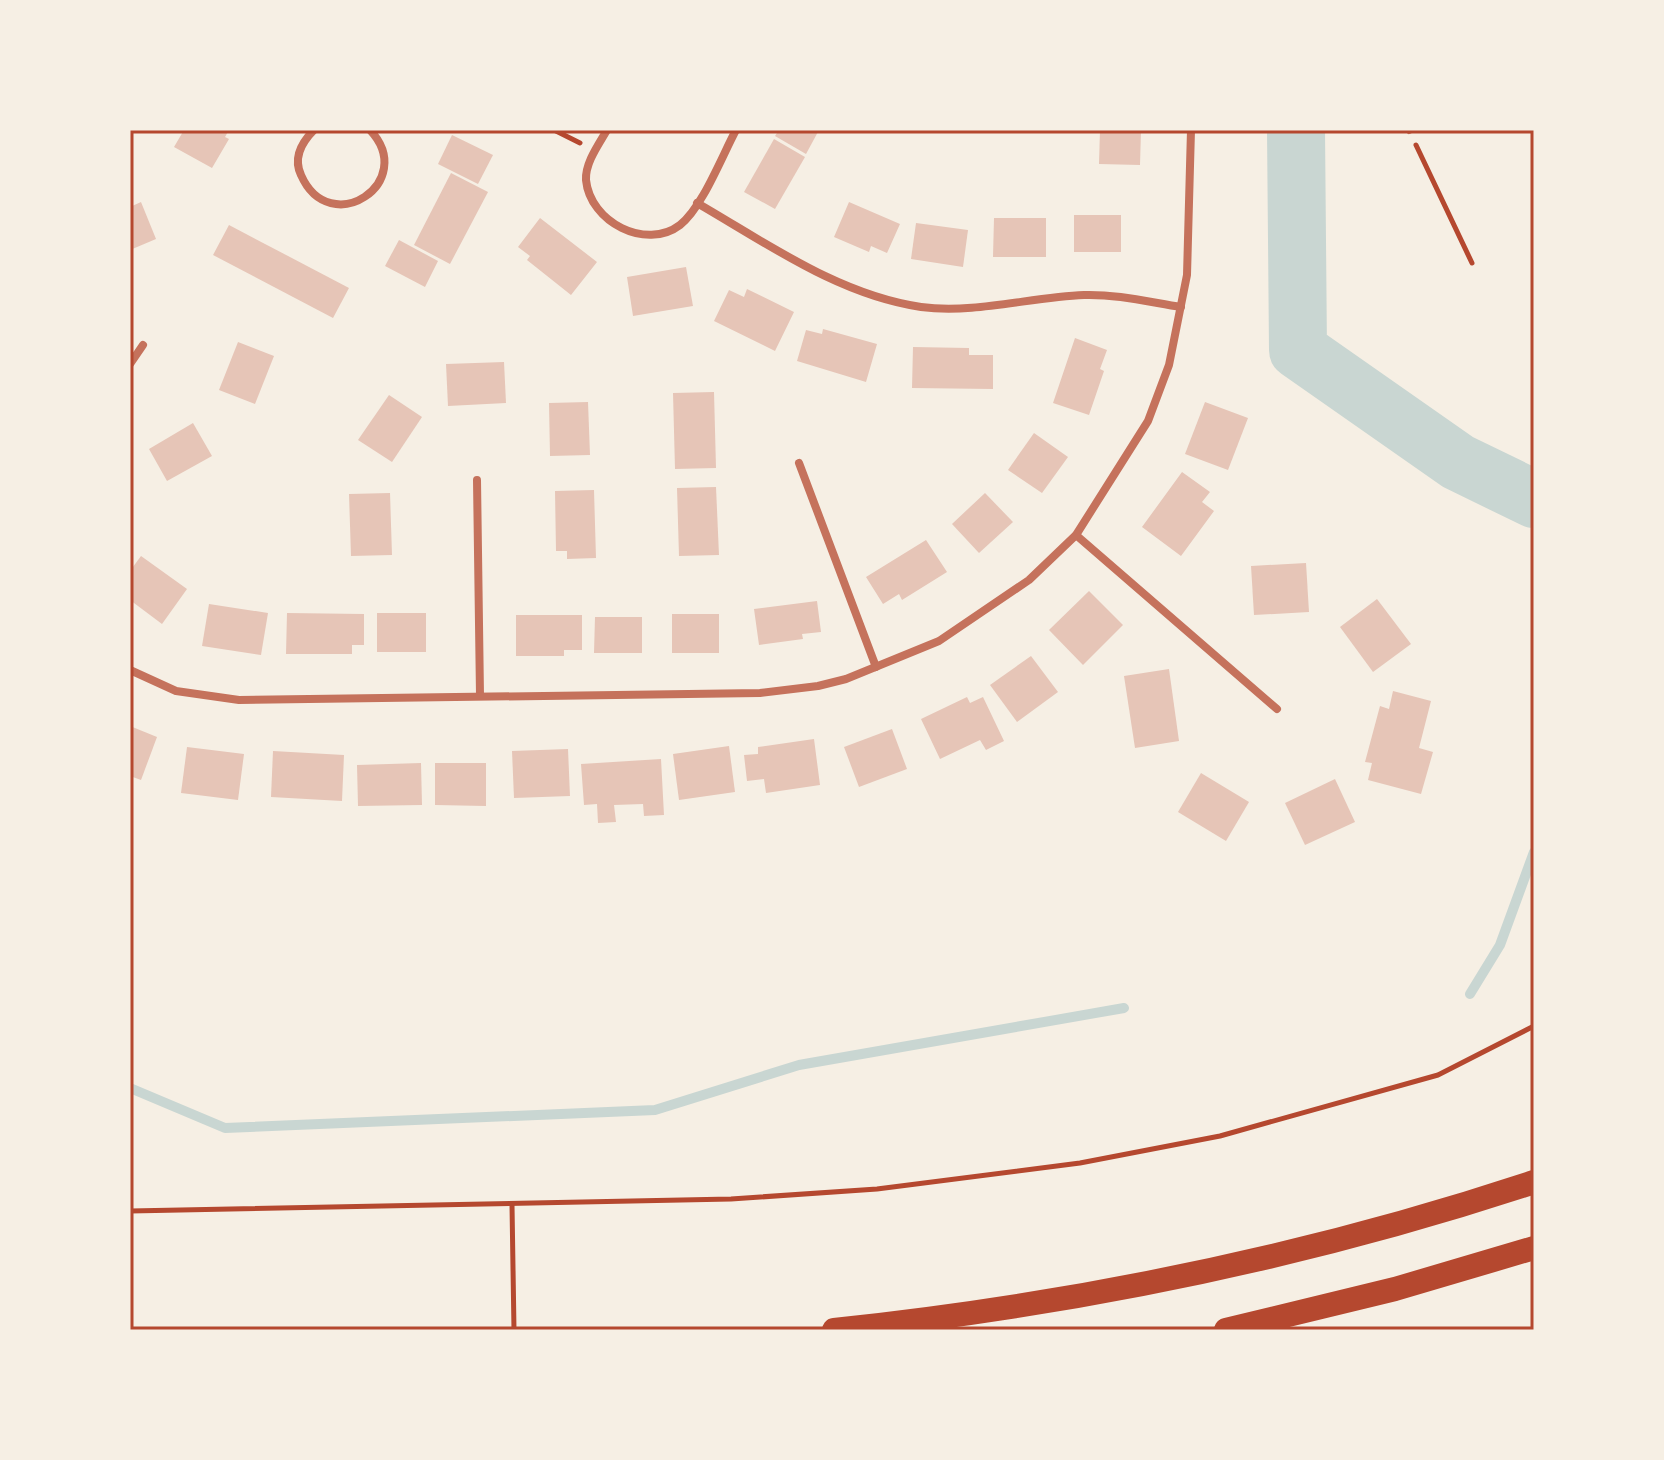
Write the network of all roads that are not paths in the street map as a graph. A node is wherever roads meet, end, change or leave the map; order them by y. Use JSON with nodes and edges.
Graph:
{"nodes":[{"id":1,"x":314,"y":130,"type":"edge"},
{"id":2,"x":371,"y":130,"type":"edge"},
{"id":3,"x":607,"y":130,"type":"edge"},
{"id":4,"x":736,"y":130,"type":"edge"},
{"id":5,"x":1191,"y":130,"type":"edge"},
{"id":6,"x":697,"y":203,"type":"junction"},
{"id":7,"x":1181,"y":307,"type":"junction"},
{"id":8,"x":143,"y":345,"type":"dead end"},
{"id":9,"x":130,"y":364,"type":"edge"},
{"id":10,"x":799,"y":463,"type":"dead end"},
{"id":11,"x":477,"y":480,"type":"dead end"},
{"id":12,"x":1076,"y":535,"type":"junction"},
{"id":13,"x":876,"y":667,"type":"junction"},
{"id":14,"x":130,"y":670,"type":"edge"},
{"id":15,"x":480,"y":695,"type":"junction"},
{"id":16,"x":1277,"y":709,"type":"dead end"},
{"id":17,"x":1534,"y":1182,"type":"edge"},
{"id":18,"x":1534,"y":1248,"type":"edge"},
{"id":19,"x":834,"y":1330,"type":"edge"},
{"id":20,"x":1226,"y":1330,"type":"edge"}],
"edges":[{"from":1,"to":2,"type":"street"},
{"from":3,"to":6,"type":"street"},
{"from":4,"to":6,"type":"street"},
{"from":5,"to":7,"type":"street"},
{"from":6,"to":7,"type":"street"},
{"from":7,"to":12,"type":"street"},
{"from":8,"to":9,"type":"street"},
{"from":10,"to":13,"type":"street"},
{"from":11,"to":15,"type":"street"},
{"from":12,"to":13,"type":"street"},
{"from":12,"to":16,"type":"street"},
{"from":13,"to":15,"type":"street"},
{"from":14,"to":15,"type":"street"},
{"from":17,"to":19,"type":"highway"},
{"from":18,"to":20,"type":"highway"}]}
